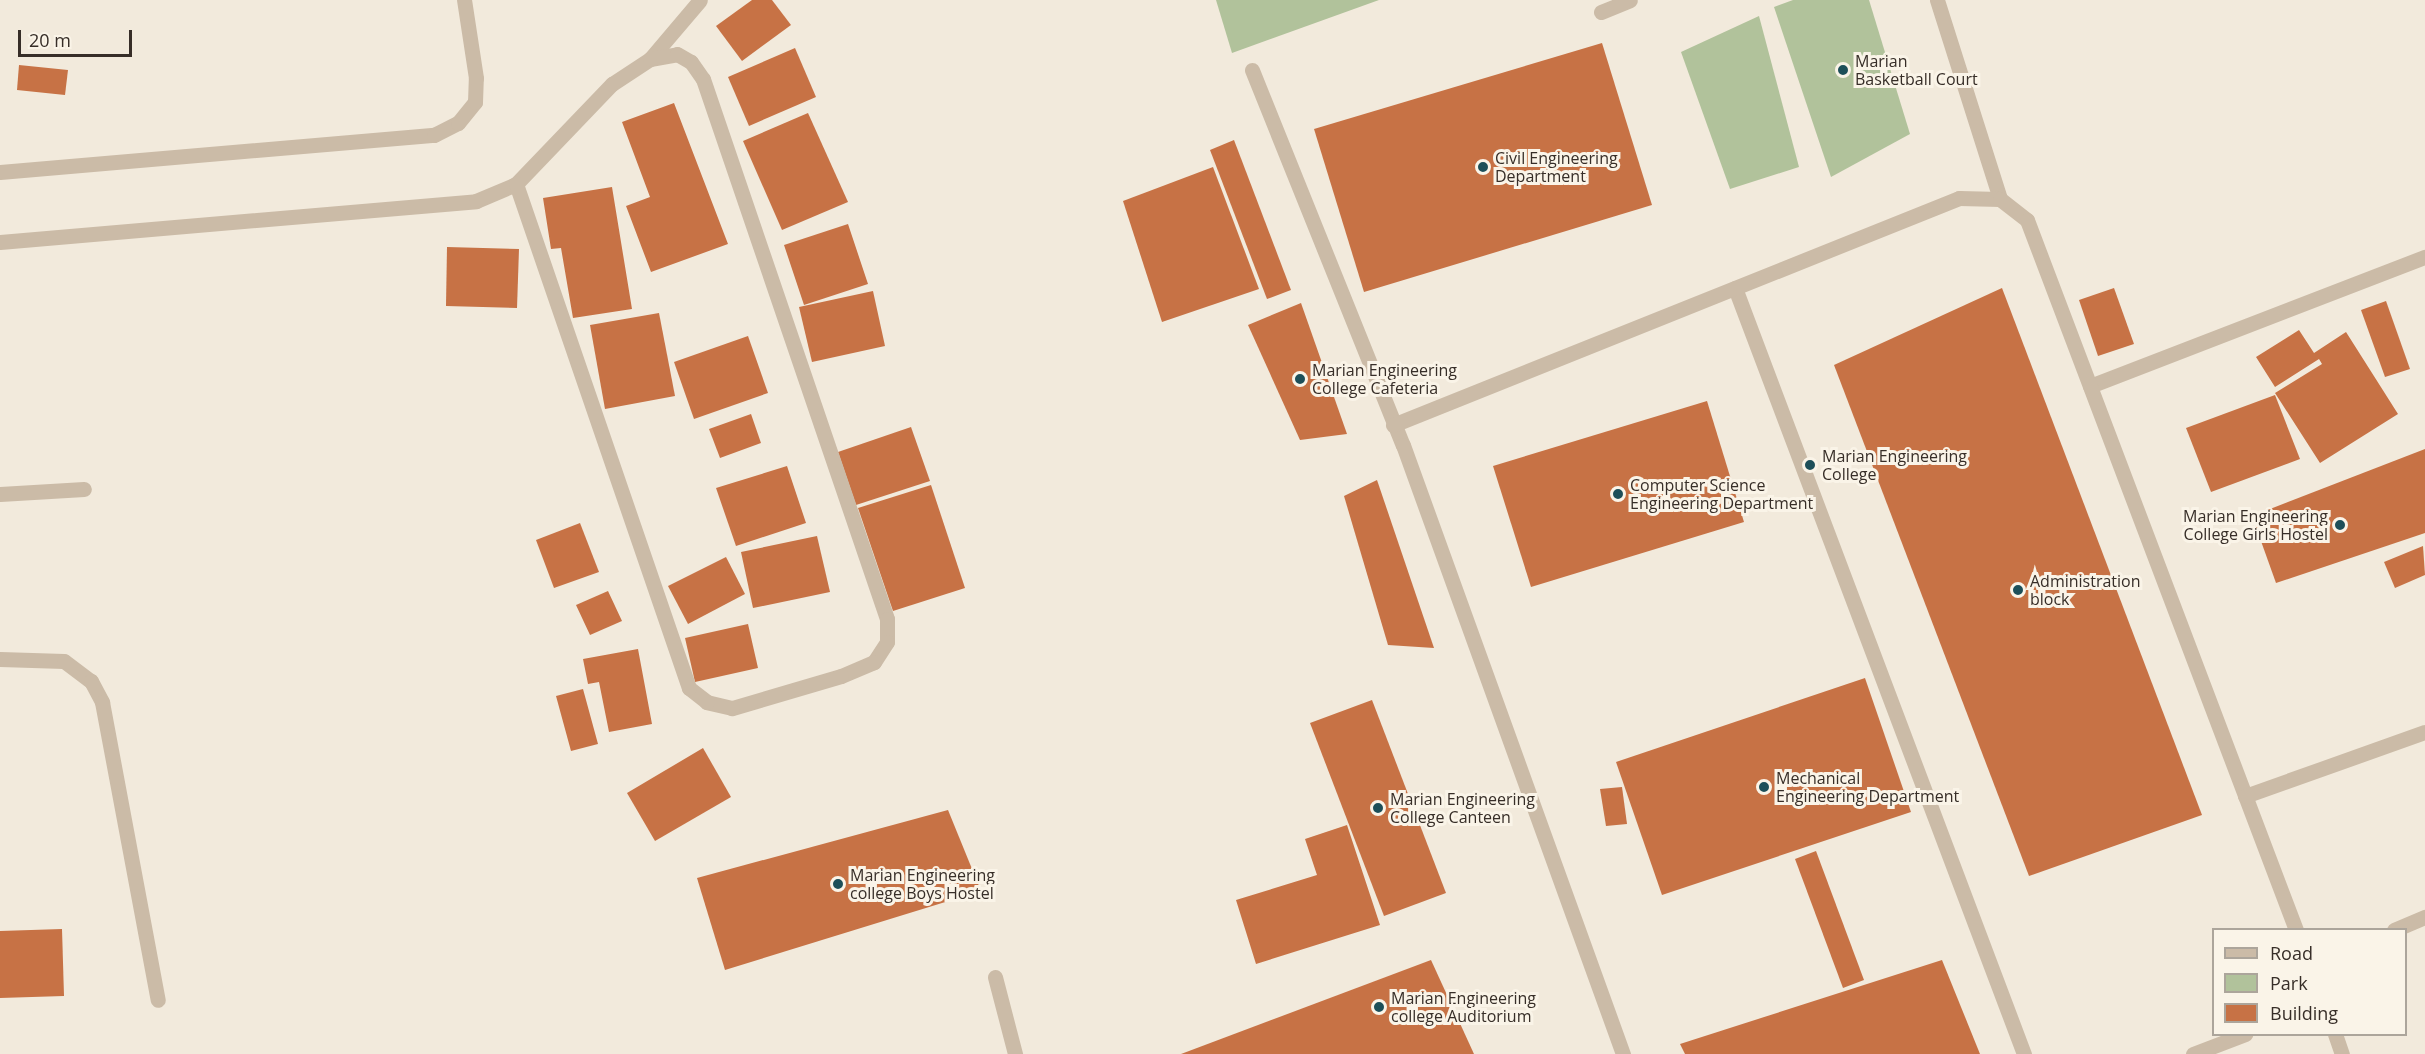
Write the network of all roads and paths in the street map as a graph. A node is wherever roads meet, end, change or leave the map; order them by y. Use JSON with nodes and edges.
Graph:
{"nodes":[{"id":1,"x":464,"y":0,"type":"edge"},
{"id":2,"x":700,"y":0,"type":"edge"},
{"id":3,"x":1630,"y":0,"type":"edge"},
{"id":4,"x":1937,"y":0,"type":"edge"},
{"id":5,"x":1602,"y":12,"type":"dead end"},
{"id":6,"x":650,"y":59,"type":"junction"},
{"id":7,"x":1252,"y":69,"type":"dead end"},
{"id":8,"x":0,"y":172,"type":"edge"},
{"id":9,"x":516,"y":184,"type":"junction"},
{"id":10,"x":2000,"y":199,"type":"junction"},
{"id":11,"x":0,"y":242,"type":"edge"},
{"id":12,"x":2425,"y":257,"type":"edge"},
{"id":13,"x":1735,"y":288,"type":"junction"},
{"id":14,"x":2090,"y":386,"type":"junction"},
{"id":15,"x":1393,"y":424,"type":"junction"},
{"id":16,"x":84,"y":489,"type":"dead end"},
{"id":17,"x":0,"y":494,"type":"edge"},
{"id":18,"x":0,"y":659,"type":"edge"},
{"id":19,"x":2425,"y":732,"type":"edge"},
{"id":20,"x":2245,"y":796,"type":"junction"},
{"id":21,"x":2425,"y":917,"type":"edge"},
{"id":22,"x":2295,"y":928,"type":"edge"},
{"id":23,"x":2399,"y":928,"type":"edge"},
{"id":24,"x":994,"y":977,"type":"dead end"},
{"id":25,"x":158,"y":1000,"type":"dead end"},
{"id":26,"x":2242,"y":1036,"type":"edge"},
{"id":27,"x":2335,"y":1036,"type":"edge"},
{"id":28,"x":1015,"y":1054,"type":"edge"},
{"id":29,"x":1623,"y":1054,"type":"edge"},
{"id":30,"x":2024,"y":1054,"type":"edge"},
{"id":31,"x":2193,"y":1054,"type":"edge"},
{"id":32,"x":2342,"y":1054,"type":"edge"}],
"edges":[{"from":1,"to":8,"type":"street"},
{"from":2,"to":6,"type":"street"},
{"from":3,"to":5,"type":"street"},
{"from":4,"to":10,"type":"street"},
{"from":6,"to":9,"type":"street"},
{"from":6,"to":9,"type":"street"},
{"from":7,"to":15,"type":"street"},
{"from":9,"to":11,"type":"street"},
{"from":10,"to":13,"type":"street"},
{"from":10,"to":14,"type":"street"},
{"from":12,"to":14,"type":"street"},
{"from":13,"to":15,"type":"street"},
{"from":13,"to":30,"type":"street"},
{"from":14,"to":20,"type":"street"},
{"from":15,"to":29,"type":"street"},
{"from":16,"to":17,"type":"street"},
{"from":18,"to":25,"type":"street"},
{"from":19,"to":20,"type":"street"},
{"from":20,"to":22,"type":"street"},
{"from":21,"to":23,"type":"street"},
{"from":24,"to":28,"type":"street"},
{"from":26,"to":31,"type":"street"},
{"from":27,"to":32,"type":"street"}]}
